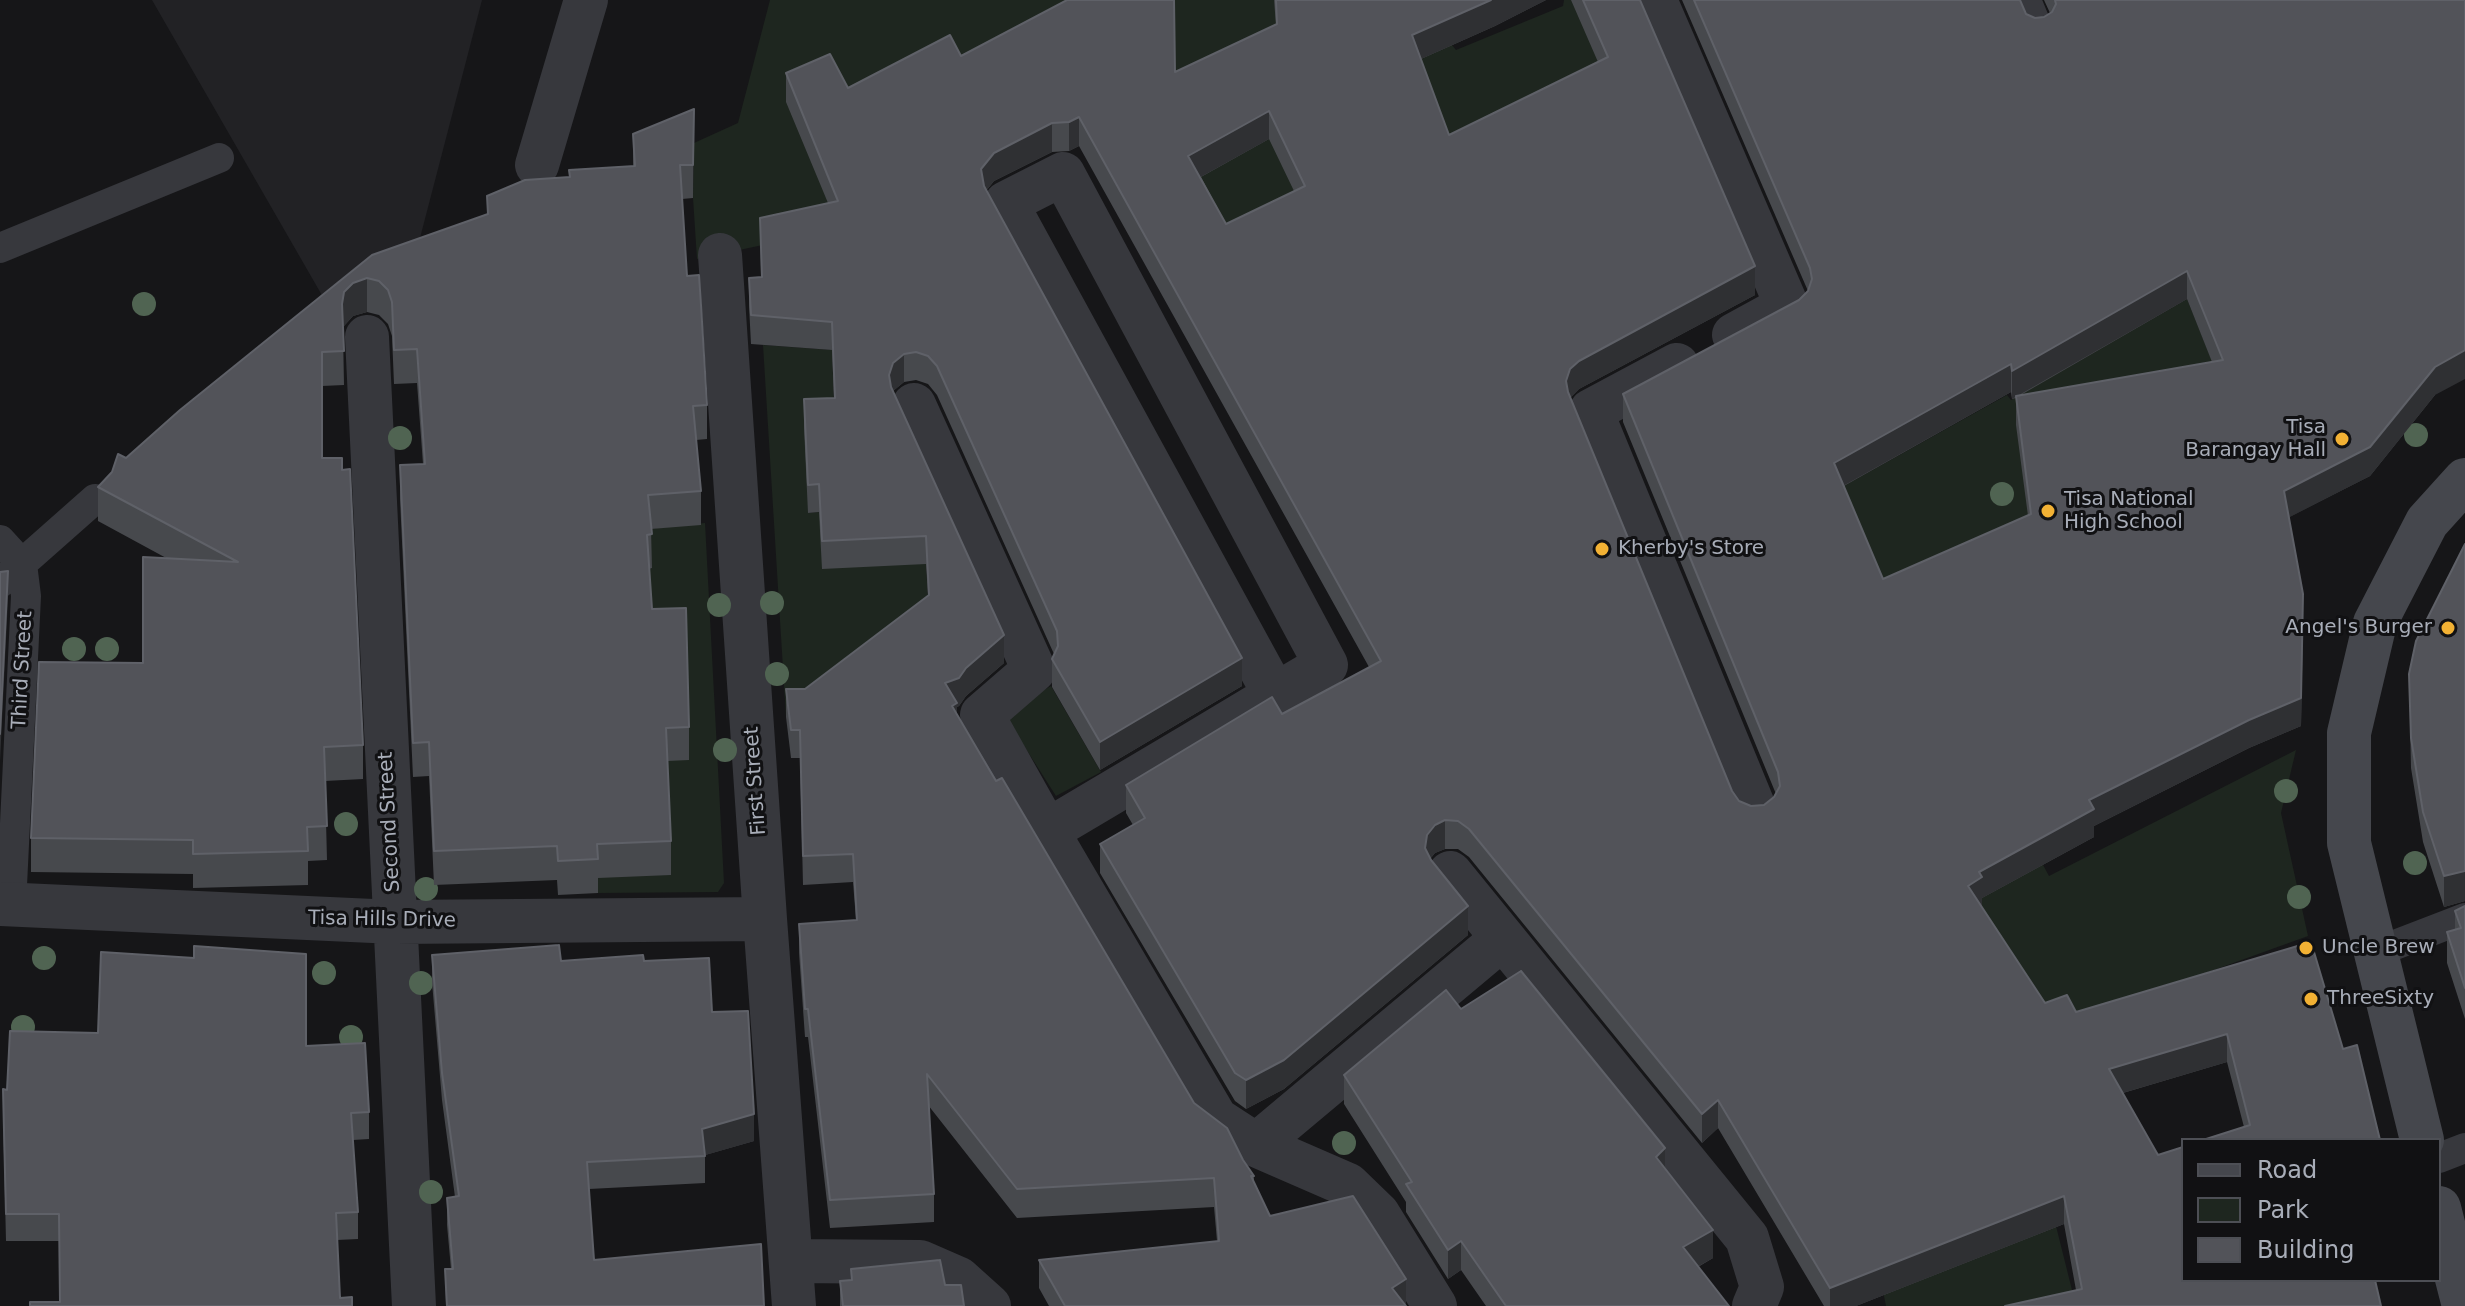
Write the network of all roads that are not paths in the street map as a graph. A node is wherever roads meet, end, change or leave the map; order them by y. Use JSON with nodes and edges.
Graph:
{"nodes":[{"id":1,"x":586,"y":0,"type":"edge"},
{"id":2,"x":1655,"y":0,"type":"edge"},
{"id":3,"x":2026,"y":0,"type":"edge"},
{"id":4,"x":2038,"y":29,"type":"edge"},
{"id":5,"x":219,"y":158,"type":"dead end"},
{"id":6,"x":537,"y":165,"type":"dead end"},
{"id":7,"x":0,"y":248,"type":"edge"},
{"id":8,"x":720,"y":255,"type":"dead end"},
{"id":9,"x":367,"y":337,"type":"dead end"},
{"id":10,"x":914,"y":405,"type":"dead end"},
{"id":11,"x":2465,"y":480,"type":"edge"},
{"id":12,"x":95,"y":499,"type":"edge"},
{"id":13,"x":0,"y":540,"type":"edge"},
{"id":14,"x":11,"y":574,"type":"edge"},
{"id":15,"x":1275,"y":695,"type":"junction"},
{"id":16,"x":1755,"y":810,"type":"edge"},
{"id":17,"x":1047,"y":831,"type":"junction"},
{"id":18,"x":1450,"y":873,"type":"dead end"},
{"id":19,"x":5,"y":905,"type":"edge"},
{"id":20,"x":2465,"y":918,"type":"edge"},
{"id":21,"x":765,"y":919,"type":"junction"},
{"id":22,"x":395,"y":922,"type":"junction"},
{"id":23,"x":1503,"y":938,"type":"junction"},
{"id":24,"x":2374,"y":953,"type":"junction"},
{"id":25,"x":2421,"y":1138,"type":"edge"},
{"id":26,"x":1256,"y":1145,"type":"junction"},
{"id":27,"x":2465,"y":1148,"type":"edge"},
{"id":28,"x":2441,"y":1157,"type":"edge"},
{"id":29,"x":2441,"y":1215,"type":"edge"},
{"id":30,"x":791,"y":1261,"type":"junction"},
{"id":31,"x":2462,"y":1286,"type":"edge"},
{"id":32,"x":414,"y":1306,"type":"edge"},
{"id":33,"x":794,"y":1306,"type":"edge"},
{"id":34,"x":989,"y":1306,"type":"edge"},
{"id":35,"x":1435,"y":1306,"type":"edge"},
{"id":36,"x":1754,"y":1306,"type":"edge"}],
"edges":[{"from":1,"to":6,"type":"street"},
{"from":2,"to":16,"type":"street"},
{"from":3,"to":4,"type":"lane"},
{"from":5,"to":7,"type":"lane"},
{"from":8,"to":21,"type":"street","name":"First Street"},
{"from":9,"to":22,"type":"street","name":"Second Street"},
{"from":10,"to":17,"type":"street"},
{"from":11,"to":24,"type":"main road"},
{"from":12,"to":14,"type":"lane"},
{"from":13,"to":14,"type":"lane"},
{"from":14,"to":19,"type":"lane","name":"Third Street"},
{"from":15,"to":15,"type":"street"},
{"from":15,"to":17,"type":"street"},
{"from":17,"to":26,"type":"street"},
{"from":18,"to":23,"type":"street"},
{"from":19,"to":22,"type":"street","name":"Tisa Hills Drive"},
{"from":20,"to":24,"type":"lane"},
{"from":21,"to":22,"type":"street","name":"Tisa Hills Drive"},
{"from":21,"to":30,"type":"street","name":"First Street"},
{"from":22,"to":32,"type":"street","name":"Second Street"},
{"from":23,"to":26,"type":"street"},
{"from":23,"to":36,"type":"street"},
{"from":24,"to":25,"type":"main road"},
{"from":26,"to":35,"type":"street"},
{"from":27,"to":28,"type":"lane"},
{"from":29,"to":31,"type":"main road"},
{"from":30,"to":33,"type":"street","name":"First Street"},
{"from":30,"to":34,"type":"street"}]}
